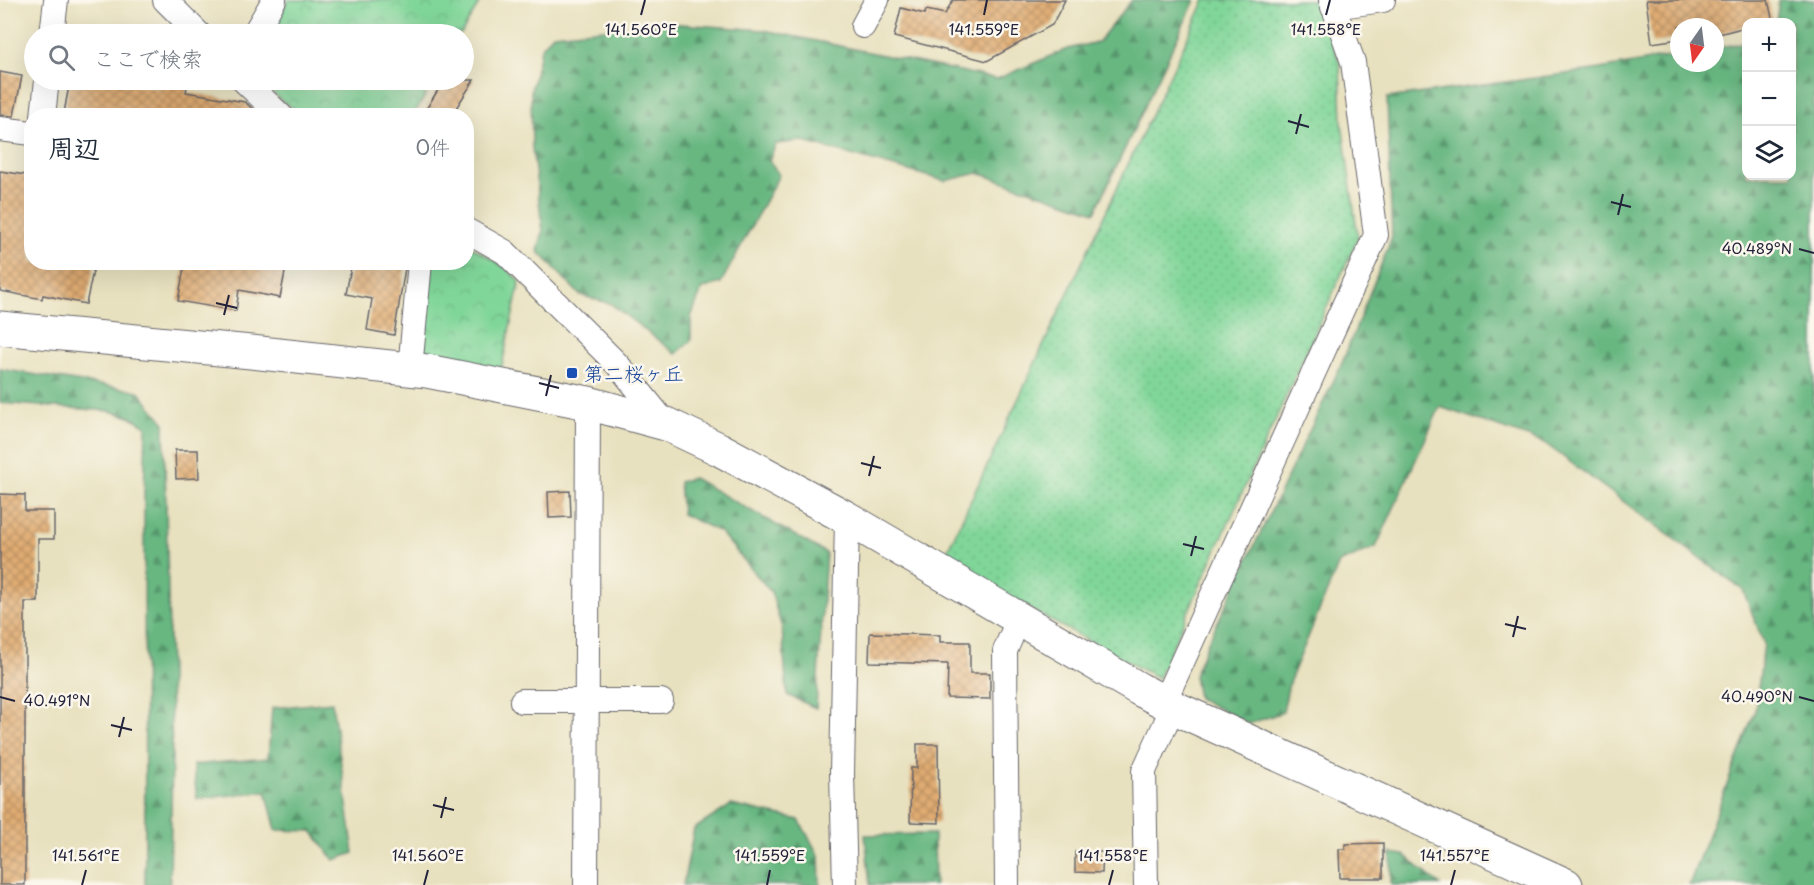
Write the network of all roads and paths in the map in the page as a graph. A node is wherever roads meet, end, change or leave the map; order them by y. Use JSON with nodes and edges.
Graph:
{"nodes":[{"id":1,"x":56,"y":0,"type":"edge"},
{"id":2,"x":165,"y":0,"type":"edge"},
{"id":3,"x":274,"y":0,"type":"edge"},
{"id":4,"x":877,"y":0,"type":"edge"},
{"id":5,"x":1383,"y":0,"type":"edge"},
{"id":6,"x":1332,"y":4,"type":"edge"},
{"id":7,"x":53,"y":24,"type":"edge"},
{"id":8,"x":188,"y":24,"type":"edge"},
{"id":9,"x":260,"y":24,"type":"edge"},
{"id":10,"x":863,"y":26,"type":"dead end"},
{"id":11,"x":46,"y":90,"type":"edge"},
{"id":12,"x":254,"y":90,"type":"edge"},
{"id":13,"x":44,"y":108,"type":"edge"},
{"id":14,"x":273,"y":108,"type":"edge"},
{"id":15,"x":0,"y":129,"type":"edge"},
{"id":16,"x":24,"y":132,"type":"edge"},
{"id":17,"x":474,"y":235,"type":"edge"},
{"id":18,"x":419,"y":270,"type":"edge"},
{"id":19,"x":0,"y":328,"type":"edge"},
{"id":20,"x":410,"y":369,"type":"junction"},
{"id":21,"x":588,"y":403,"type":"junction"},
{"id":22,"x":666,"y":424,"type":"junction"},
{"id":23,"x":848,"y":518,"type":"junction"},
{"id":24,"x":1019,"y":618,"type":"junction"},
{"id":25,"x":522,"y":700,"type":"dead end"},
{"id":26,"x":587,"y":701,"type":"junction"},
{"id":27,"x":662,"y":701,"type":"dead end"},
{"id":28,"x":1169,"y":704,"type":"junction"},
{"id":29,"x":586,"y":885,"type":"edge"},
{"id":30,"x":845,"y":885,"type":"edge"},
{"id":31,"x":1007,"y":885,"type":"edge"},
{"id":32,"x":1146,"y":885,"type":"edge"},
{"id":33,"x":1566,"y":885,"type":"edge"}],
"edges":[{"from":1,"to":7,"type":"street"},
{"from":2,"to":8,"type":"street"},
{"from":3,"to":9,"type":"street"},
{"from":4,"to":10,"type":"street"},
{"from":5,"to":6,"type":"street"},
{"from":6,"to":28,"type":"street"},
{"from":11,"to":13,"type":"street"},
{"from":12,"to":14,"type":"street"},
{"from":15,"to":16,"type":"street"},
{"from":17,"to":22,"type":"street"},
{"from":18,"to":20,"type":"street"},
{"from":19,"to":20,"type":"street"},
{"from":20,"to":21,"type":"street"},
{"from":21,"to":22,"type":"street"},
{"from":21,"to":26,"type":"street"},
{"from":22,"to":23,"type":"street"},
{"from":23,"to":24,"type":"street"},
{"from":23,"to":30,"type":"street"},
{"from":24,"to":28,"type":"street"},
{"from":24,"to":31,"type":"street"},
{"from":25,"to":26,"type":"street"},
{"from":26,"to":27,"type":"street"},
{"from":26,"to":29,"type":"street"},
{"from":28,"to":32,"type":"street"},
{"from":28,"to":33,"type":"street"}]}
